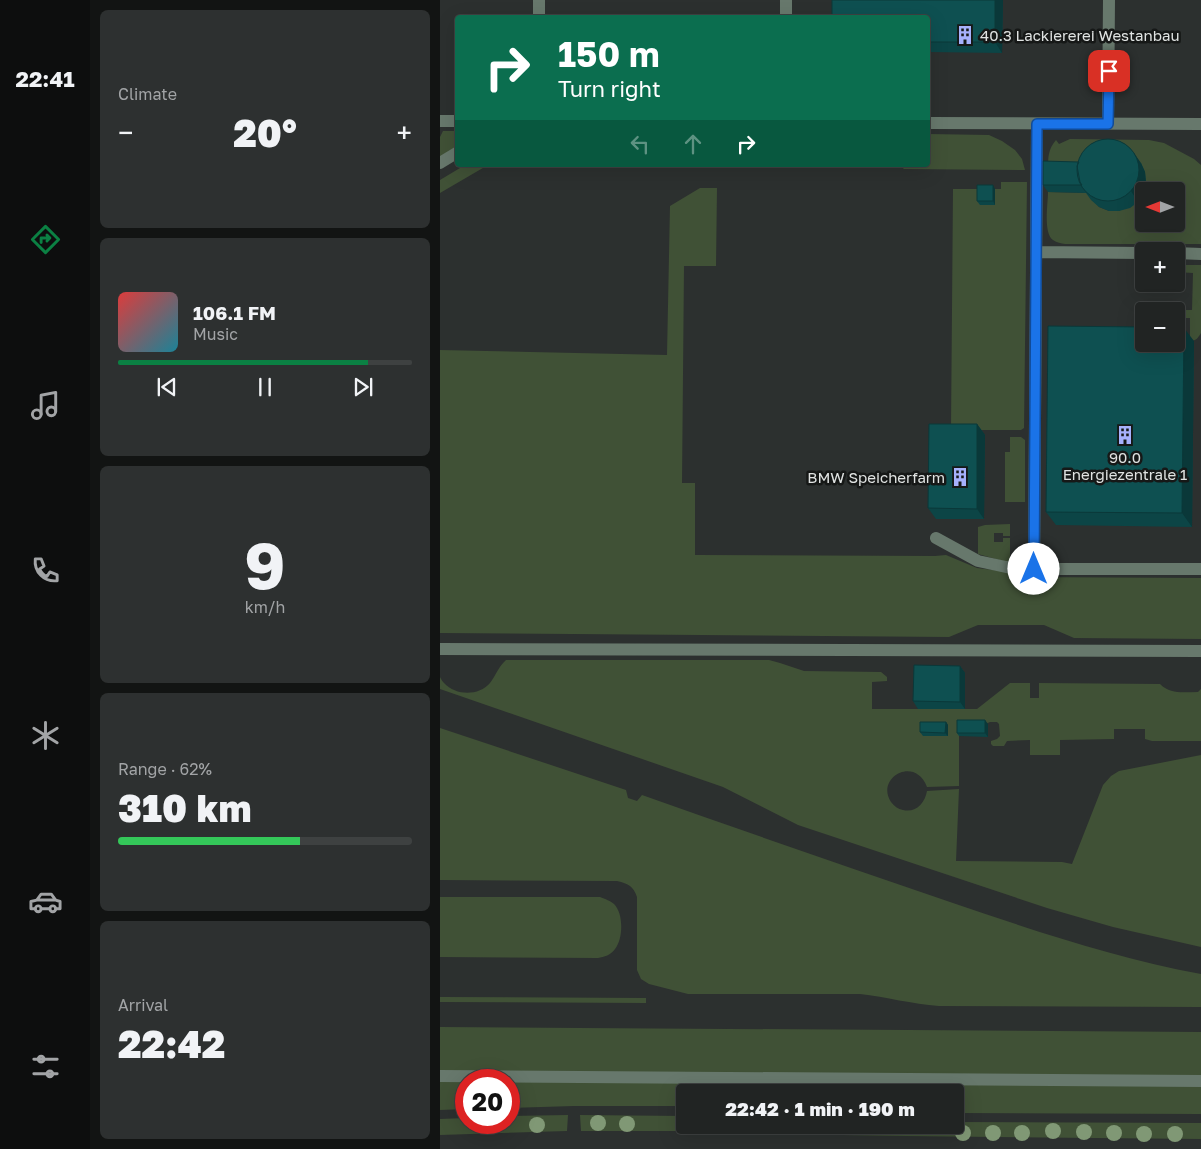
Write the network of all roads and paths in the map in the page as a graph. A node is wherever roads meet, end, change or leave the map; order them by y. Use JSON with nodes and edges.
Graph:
{"nodes":[{"id":1,"x":539,"y":0,"type":"edge"},
{"id":2,"x":786,"y":0,"type":"edge"},
{"id":3,"x":1110,"y":0,"type":"edge"},
{"id":4,"x":539,"y":15,"type":"edge"},
{"id":5,"x":786,"y":15,"type":"edge"},
{"id":6,"x":440,"y":121,"type":"edge"},
{"id":7,"x":455,"y":121,"type":"edge"},
{"id":8,"x":930,"y":123,"type":"edge"},
{"id":9,"x":1037,"y":124,"type":"junction"},
{"id":10,"x":1108,"y":124,"type":"junction"},
{"id":11,"x":1201,"y":124,"type":"edge"},
{"id":12,"x":455,"y":154,"type":"edge"},
{"id":13,"x":440,"y":163,"type":"edge"},
{"id":14,"x":1036,"y":252,"type":"junction"},
{"id":15,"x":1135,"y":253,"type":"edge"},
{"id":16,"x":1185,"y":253,"type":"edge"},
{"id":17,"x":1201,"y":254,"type":"edge"},
{"id":18,"x":936,"y":538,"type":"dead end"},
{"id":19,"x":1034,"y":569,"type":"junction"},
{"id":20,"x":1201,"y":570,"type":"edge"},
{"id":21,"x":440,"y":649,"type":"edge"},
{"id":22,"x":1201,"y":651,"type":"edge"},
{"id":23,"x":440,"y":1076,"type":"edge"},
{"id":24,"x":1201,"y":1081,"type":"edge"}],
"edges":[{"from":1,"to":4,"type":"lane"},
{"from":2,"to":5,"type":"lane"},
{"from":3,"to":10,"type":"lane"},
{"from":6,"to":7,"type":"lane"},
{"from":8,"to":9,"type":"lane"},
{"from":9,"to":10,"type":"lane"},
{"from":9,"to":14,"type":"lane"},
{"from":10,"to":11,"type":"lane"},
{"from":12,"to":13,"type":"lane"},
{"from":14,"to":15,"type":"lane"},
{"from":14,"to":19,"type":"lane"},
{"from":16,"to":17,"type":"lane"},
{"from":18,"to":19,"type":"lane"},
{"from":19,"to":20,"type":"lane"},
{"from":21,"to":22,"type":"lane"},
{"from":23,"to":24,"type":"lane"}]}
